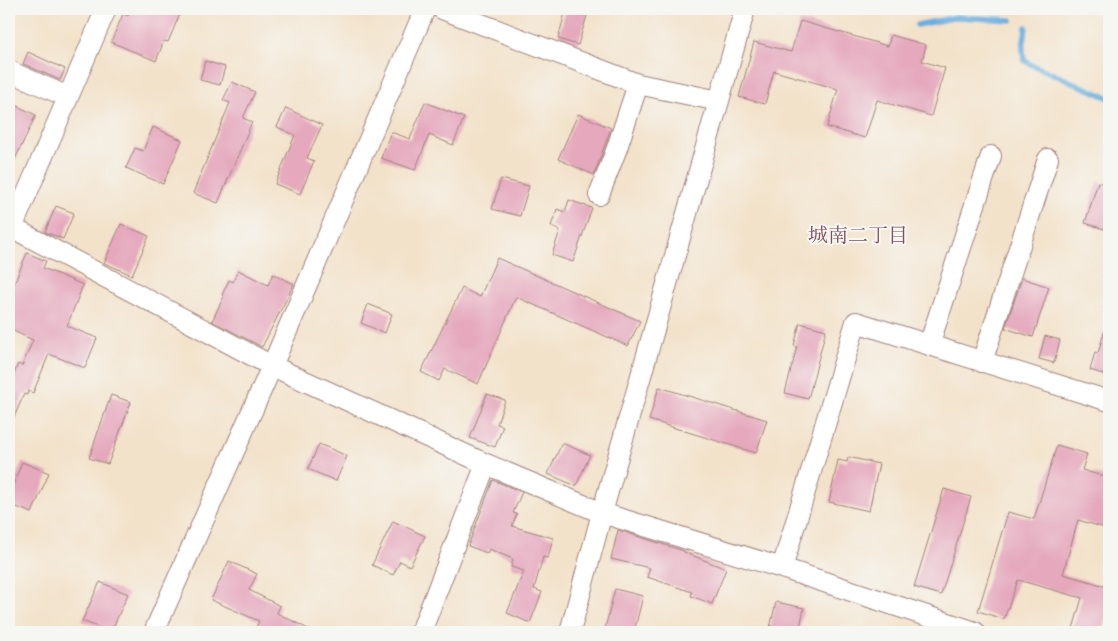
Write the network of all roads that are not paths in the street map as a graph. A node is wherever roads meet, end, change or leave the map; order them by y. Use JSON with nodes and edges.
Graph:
{"nodes":[{"id":1,"x":106,"y":9,"type":"edge"},
{"id":2,"x":425,"y":9,"type":"edge"},
{"id":3,"x":442,"y":9,"type":"edge"},
{"id":4,"x":746,"y":9,"type":"edge"},
{"id":5,"x":9,"y":71,"type":"edge"},
{"id":6,"x":638,"y":84,"type":"junction"},
{"id":7,"x":68,"y":97,"type":"junction"},
{"id":8,"x":718,"y":101,"type":"junction"},
{"id":9,"x":991,"y":156,"type":"dead end"},
{"id":10,"x":1048,"y":159,"type":"dead end"},
{"id":11,"x":599,"y":195,"type":"dead end"},
{"id":12,"x":10,"y":230,"type":"edge"},
{"id":13,"x":929,"y":345,"type":"junction"},
{"id":14,"x":982,"y":362,"type":"junction"},
{"id":15,"x":272,"y":366,"type":"junction"},
{"id":16,"x":1109,"y":402,"type":"edge"},
{"id":17,"x":486,"y":464,"type":"junction"},
{"id":18,"x":602,"y":513,"type":"junction"},
{"id":19,"x":782,"y":568,"type":"junction"},
{"id":20,"x":154,"y":632,"type":"edge"},
{"id":21,"x":421,"y":632,"type":"edge"},
{"id":22,"x":570,"y":632,"type":"edge"},
{"id":23,"x":975,"y":632,"type":"edge"}],
"edges":[{"from":1,"to":7,"type":"street"},
{"from":2,"to":15,"type":"street"},
{"from":3,"to":6,"type":"street"},
{"from":4,"to":8,"type":"street"},
{"from":5,"to":7,"type":"street"},
{"from":6,"to":8,"type":"street"},
{"from":6,"to":11,"type":"street"},
{"from":7,"to":12,"type":"street"},
{"from":8,"to":18,"type":"street"},
{"from":9,"to":13,"type":"street"},
{"from":10,"to":14,"type":"street"},
{"from":12,"to":15,"type":"street"},
{"from":13,"to":14,"type":"street"},
{"from":13,"to":19,"type":"street"},
{"from":14,"to":16,"type":"street"},
{"from":15,"to":17,"type":"street"},
{"from":15,"to":20,"type":"street"},
{"from":17,"to":18,"type":"street"},
{"from":17,"to":21,"type":"street"},
{"from":18,"to":19,"type":"street"},
{"from":18,"to":22,"type":"street"},
{"from":19,"to":23,"type":"street"}]}
